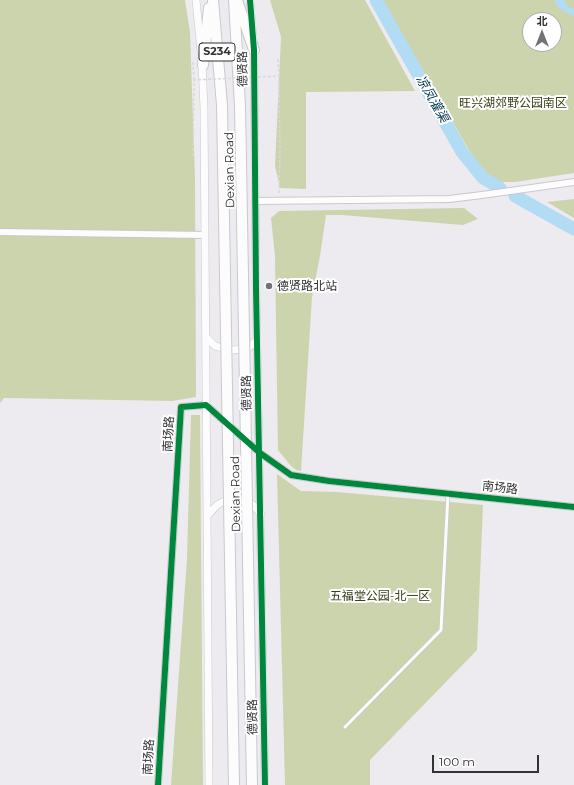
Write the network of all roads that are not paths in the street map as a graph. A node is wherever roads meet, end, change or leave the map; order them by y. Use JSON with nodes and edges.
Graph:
{"nodes":[{"id":1,"x":196,"y":0,"type":"edge"},
{"id":2,"x":210,"y":0,"type":"edge"},
{"id":3,"x":213,"y":0,"type":"edge"},
{"id":4,"x":235,"y":0,"type":"edge"},
{"id":5,"x":250,"y":0,"type":"edge"},
{"id":6,"x":254,"y":50,"type":"junction"},
{"id":7,"x":198,"y":64,"type":"junction"},
{"id":8,"x":574,"y":182,"type":"edge"},
{"id":9,"x":255,"y":201,"type":"junction"},
{"id":10,"x":0,"y":232,"type":"edge"},
{"id":11,"x":205,"y":235,"type":"junction"},
{"id":12,"x":206,"y":337,"type":"junction"},
{"id":13,"x":257,"y":340,"type":"junction"},
{"id":14,"x":206,"y":405,"type":"junction"},
{"id":15,"x":260,"y":453,"type":"junction"},
{"id":16,"x":448,"y":494,"type":"junction"},
{"id":17,"x":574,"y":507,"type":"edge"},
{"id":18,"x":260,"y":514,"type":"junction"},
{"id":19,"x":208,"y":515,"type":"junction"},
{"id":20,"x":345,"y":727,"type":"dead end"},
{"id":21,"x":158,"y":785,"type":"edge"},
{"id":22,"x":209,"y":785,"type":"edge"},
{"id":23,"x":234,"y":785,"type":"edge"},
{"id":24,"x":252,"y":785,"type":"edge"},
{"id":25,"x":265,"y":785,"type":"edge"}],
"edges":[{"from":1,"to":7,"type":"street"},
{"from":2,"to":7,"type":"highway"},
{"from":3,"to":23,"type":"highway","name":"Dexian Road","number":"S234","bridge":true},
{"from":4,"to":6,"type":"highway"},
{"from":4,"to":24,"type":"highway","name":"Dexian Road","number":"S234","bridge":true},
{"from":5,"to":6,"type":"street","name":"德贤路"},
{"from":6,"to":9,"type":"street","name":"德贤路"},
{"from":7,"to":11,"type":"street"},
{"from":8,"to":9,"type":"street"},
{"from":9,"to":13,"type":"street","name":"德贤路"},
{"from":10,"to":11,"type":"street"},
{"from":11,"to":12,"type":"street"},
{"from":12,"to":13,"type":"street"},
{"from":12,"to":14,"type":"street"},
{"from":13,"to":15,"type":"street","name":"德贤路"},
{"from":14,"to":15,"type":"street","name":"南场路"},
{"from":14,"to":19,"type":"street"},
{"from":14,"to":21,"type":"street","name":"南场路"},
{"from":15,"to":16,"type":"street","name":"南场路"},
{"from":15,"to":18,"type":"street","name":"德贤路"},
{"from":16,"to":17,"type":"street","name":"南场路"},
{"from":16,"to":20,"type":"lane"},
{"from":18,"to":19,"type":"street"},
{"from":18,"to":25,"type":"street","name":"德贤路"},
{"from":19,"to":22,"type":"street"}]}
